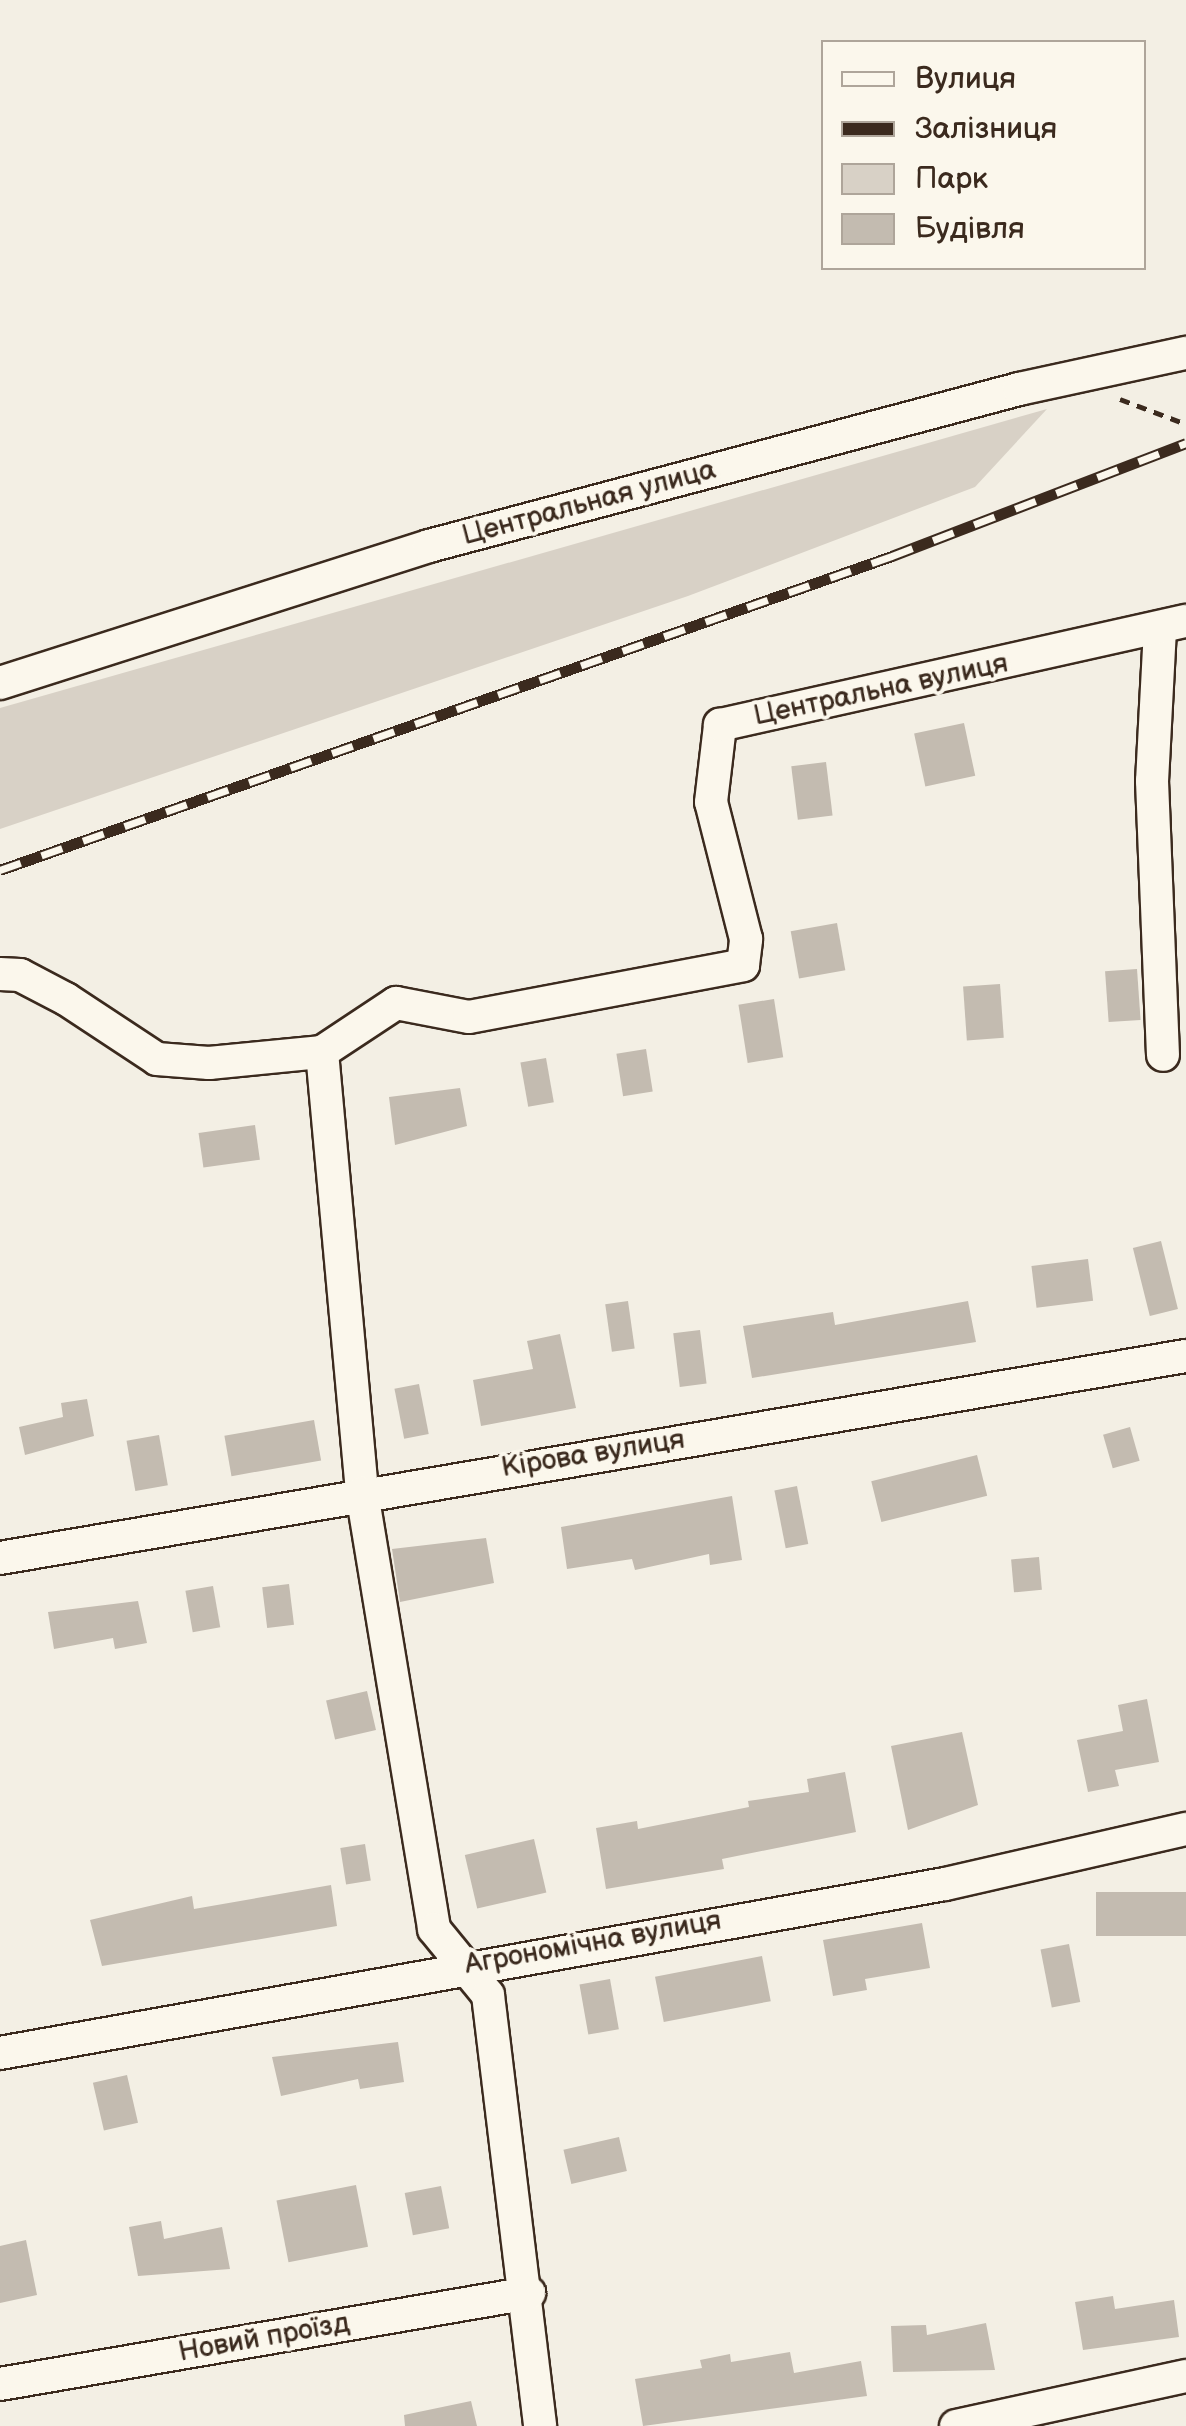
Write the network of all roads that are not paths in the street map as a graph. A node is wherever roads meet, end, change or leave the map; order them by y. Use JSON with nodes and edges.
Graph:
{"nodes":[{"id":1,"x":1186,"y":352,"type":"edge"},
{"id":2,"x":1173,"y":625,"type":"edge"},
{"id":3,"x":0,"y":684,"type":"edge"},
{"id":4,"x":0,"y":974,"type":"edge"},
{"id":5,"x":322,"y":1052,"type":"junction"},
{"id":6,"x":1163,"y":1055,"type":"dead end"},
{"id":7,"x":1186,"y":1356,"type":"edge"},
{"id":8,"x":362,"y":1492,"type":"junction"},
{"id":9,"x":0,"y":1558,"type":"edge"},
{"id":10,"x":1186,"y":1829,"type":"edge"},
{"id":11,"x":467,"y":1965,"type":"junction"},
{"id":12,"x":0,"y":2053,"type":"edge"},
{"id":13,"x":529,"y":2293,"type":"junction"},
{"id":14,"x":1186,"y":2376,"type":"edge"},
{"id":15,"x":0,"y":2384,"type":"edge"},
{"id":16,"x":540,"y":2426,"type":"edge"},
{"id":17,"x":956,"y":2426,"type":"edge"}],
"edges":[{"from":1,"to":3,"type":"street","name":"Центральная улица"},
{"from":2,"to":5,"type":"street","name":"Центральна вулиця"},
{"from":2,"to":6,"type":"street"},
{"from":4,"to":5,"type":"street"},
{"from":5,"to":8,"type":"street"},
{"from":7,"to":8,"type":"street","name":"Кірова вулиця"},
{"from":8,"to":9,"type":"street","name":"Кірова вулиця"},
{"from":8,"to":11,"type":"street"},
{"from":10,"to":11,"type":"street","name":"Агрономічна вулиця"},
{"from":11,"to":12,"type":"street","name":"Агрономічна вулиця"},
{"from":11,"to":13,"type":"street"},
{"from":13,"to":15,"type":"street","name":"Новий проїзд"},
{"from":13,"to":16,"type":"street"},
{"from":14,"to":17,"type":"street"}]}
